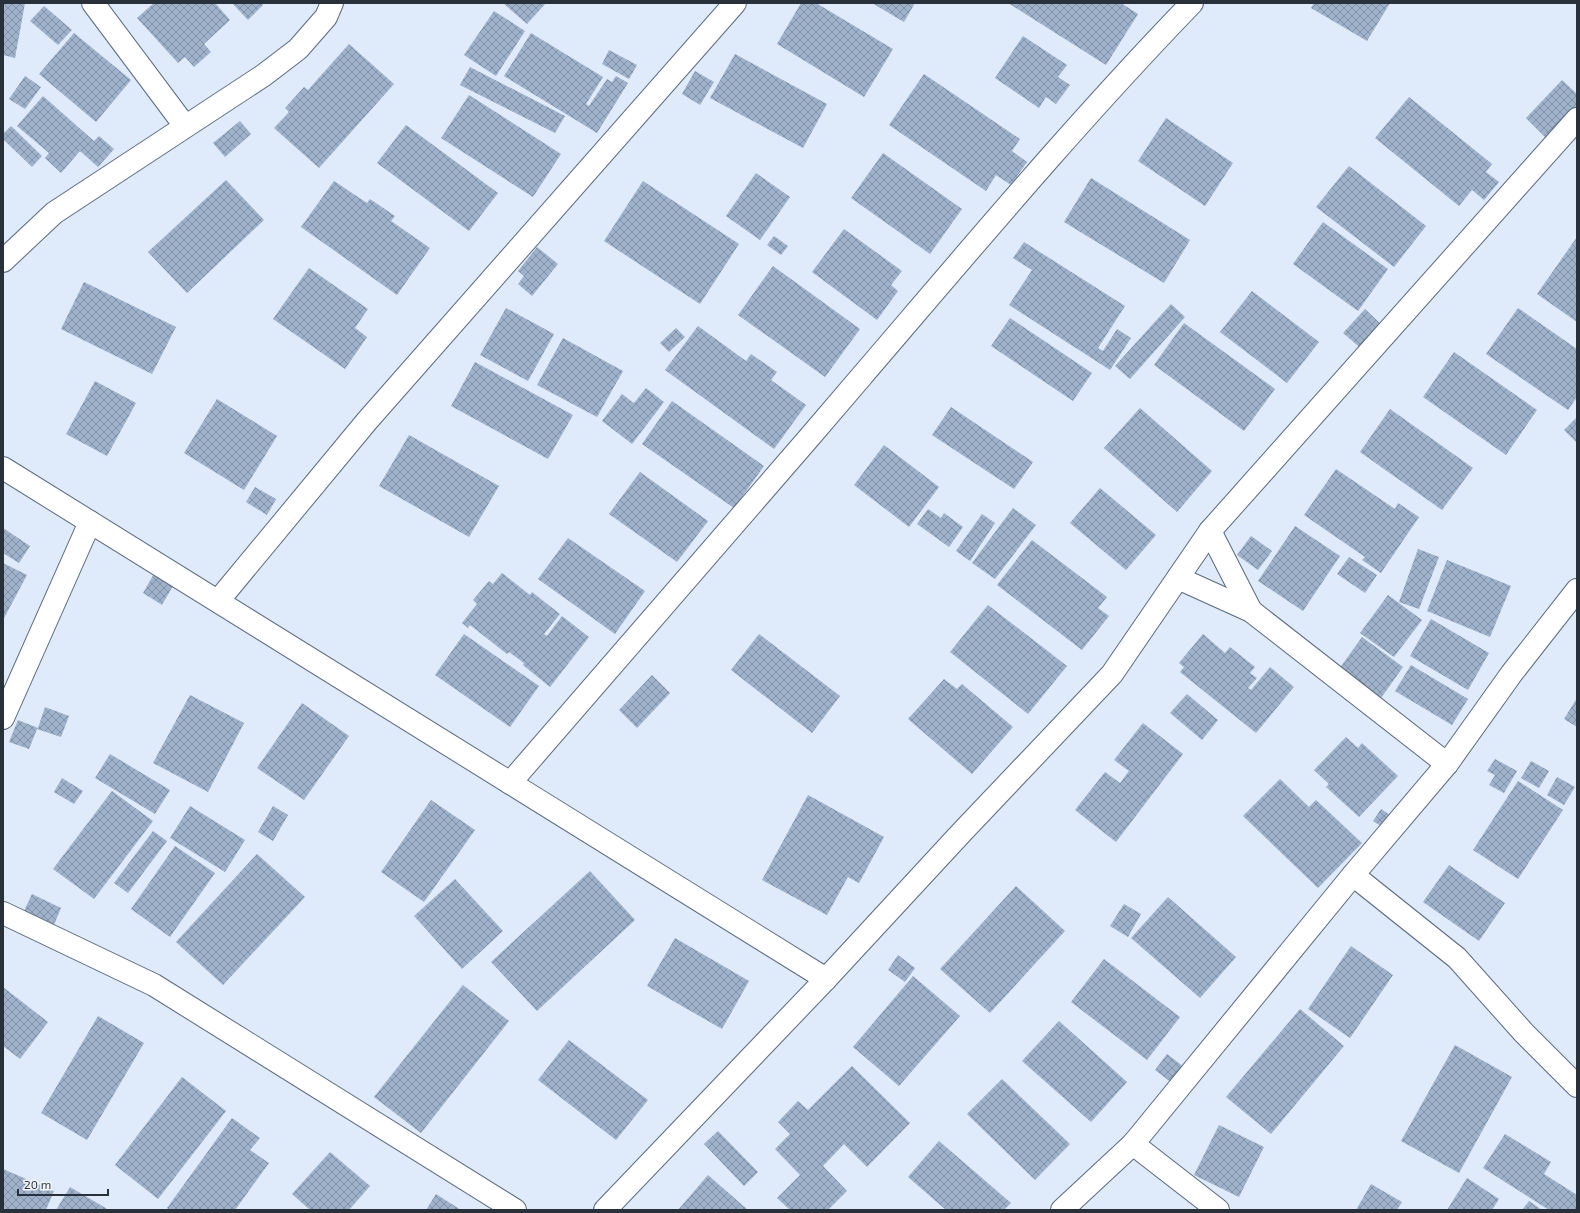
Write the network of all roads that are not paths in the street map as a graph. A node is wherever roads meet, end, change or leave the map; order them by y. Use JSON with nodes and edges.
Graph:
{"nodes":[{"id":1,"x":93,"y":3,"type":"edge"},
{"id":2,"x":332,"y":3,"type":"edge"},
{"id":3,"x":735,"y":3,"type":"edge"},
{"id":4,"x":1192,"y":3,"type":"edge"},
{"id":5,"x":1577,"y":119,"type":"edge"},
{"id":6,"x":185,"y":126,"type":"junction"},
{"id":7,"x":3,"y":261,"type":"edge"},
{"id":8,"x":3,"y":468,"type":"edge"},
{"id":9,"x":90,"y":522,"type":"junction"},
{"id":10,"x":1210,"y":531,"type":"junction"},
{"id":11,"x":1178,"y":578,"type":"junction"},
{"id":12,"x":1577,"y":590,"type":"edge"},
{"id":13,"x":218,"y":601,"type":"junction"},
{"id":14,"x":1251,"y":611,"type":"junction"},
{"id":15,"x":3,"y":718,"type":"edge"},
{"id":16,"x":1447,"y":764,"type":"junction"},
{"id":17,"x":510,"y":783,"type":"junction"},
{"id":18,"x":1353,"y":875,"type":"junction"},
{"id":19,"x":3,"y":913,"type":"edge"},
{"id":20,"x":826,"y":979,"type":"junction"},
{"id":21,"x":1577,"y":1086,"type":"edge"},
{"id":22,"x":1133,"y":1144,"type":"junction"},
{"id":23,"x":515,"y":1210,"type":"edge"},
{"id":24,"x":605,"y":1210,"type":"edge"},
{"id":25,"x":1062,"y":1210,"type":"edge"},
{"id":26,"x":1218,"y":1210,"type":"edge"}],
"edges":[{"from":1,"to":6,"type":"street"},
{"from":2,"to":6,"type":"street"},
{"from":3,"to":13,"type":"street"},
{"from":4,"to":17,"type":"street"},
{"from":5,"to":10,"type":"street"},
{"from":6,"to":7,"type":"street"},
{"from":8,"to":9,"type":"street"},
{"from":9,"to":13,"type":"street"},
{"from":9,"to":15,"type":"street"},
{"from":10,"to":11,"type":"street"},
{"from":10,"to":14,"type":"street"},
{"from":11,"to":14,"type":"street"},
{"from":11,"to":20,"type":"street"},
{"from":12,"to":16,"type":"street"},
{"from":13,"to":17,"type":"street"},
{"from":14,"to":16,"type":"street"},
{"from":16,"to":18,"type":"street"},
{"from":17,"to":20,"type":"street"},
{"from":18,"to":21,"type":"street"},
{"from":18,"to":22,"type":"street"},
{"from":19,"to":23,"type":"street"},
{"from":20,"to":24,"type":"street"},
{"from":22,"to":25,"type":"street"},
{"from":22,"to":26,"type":"street"}]}
